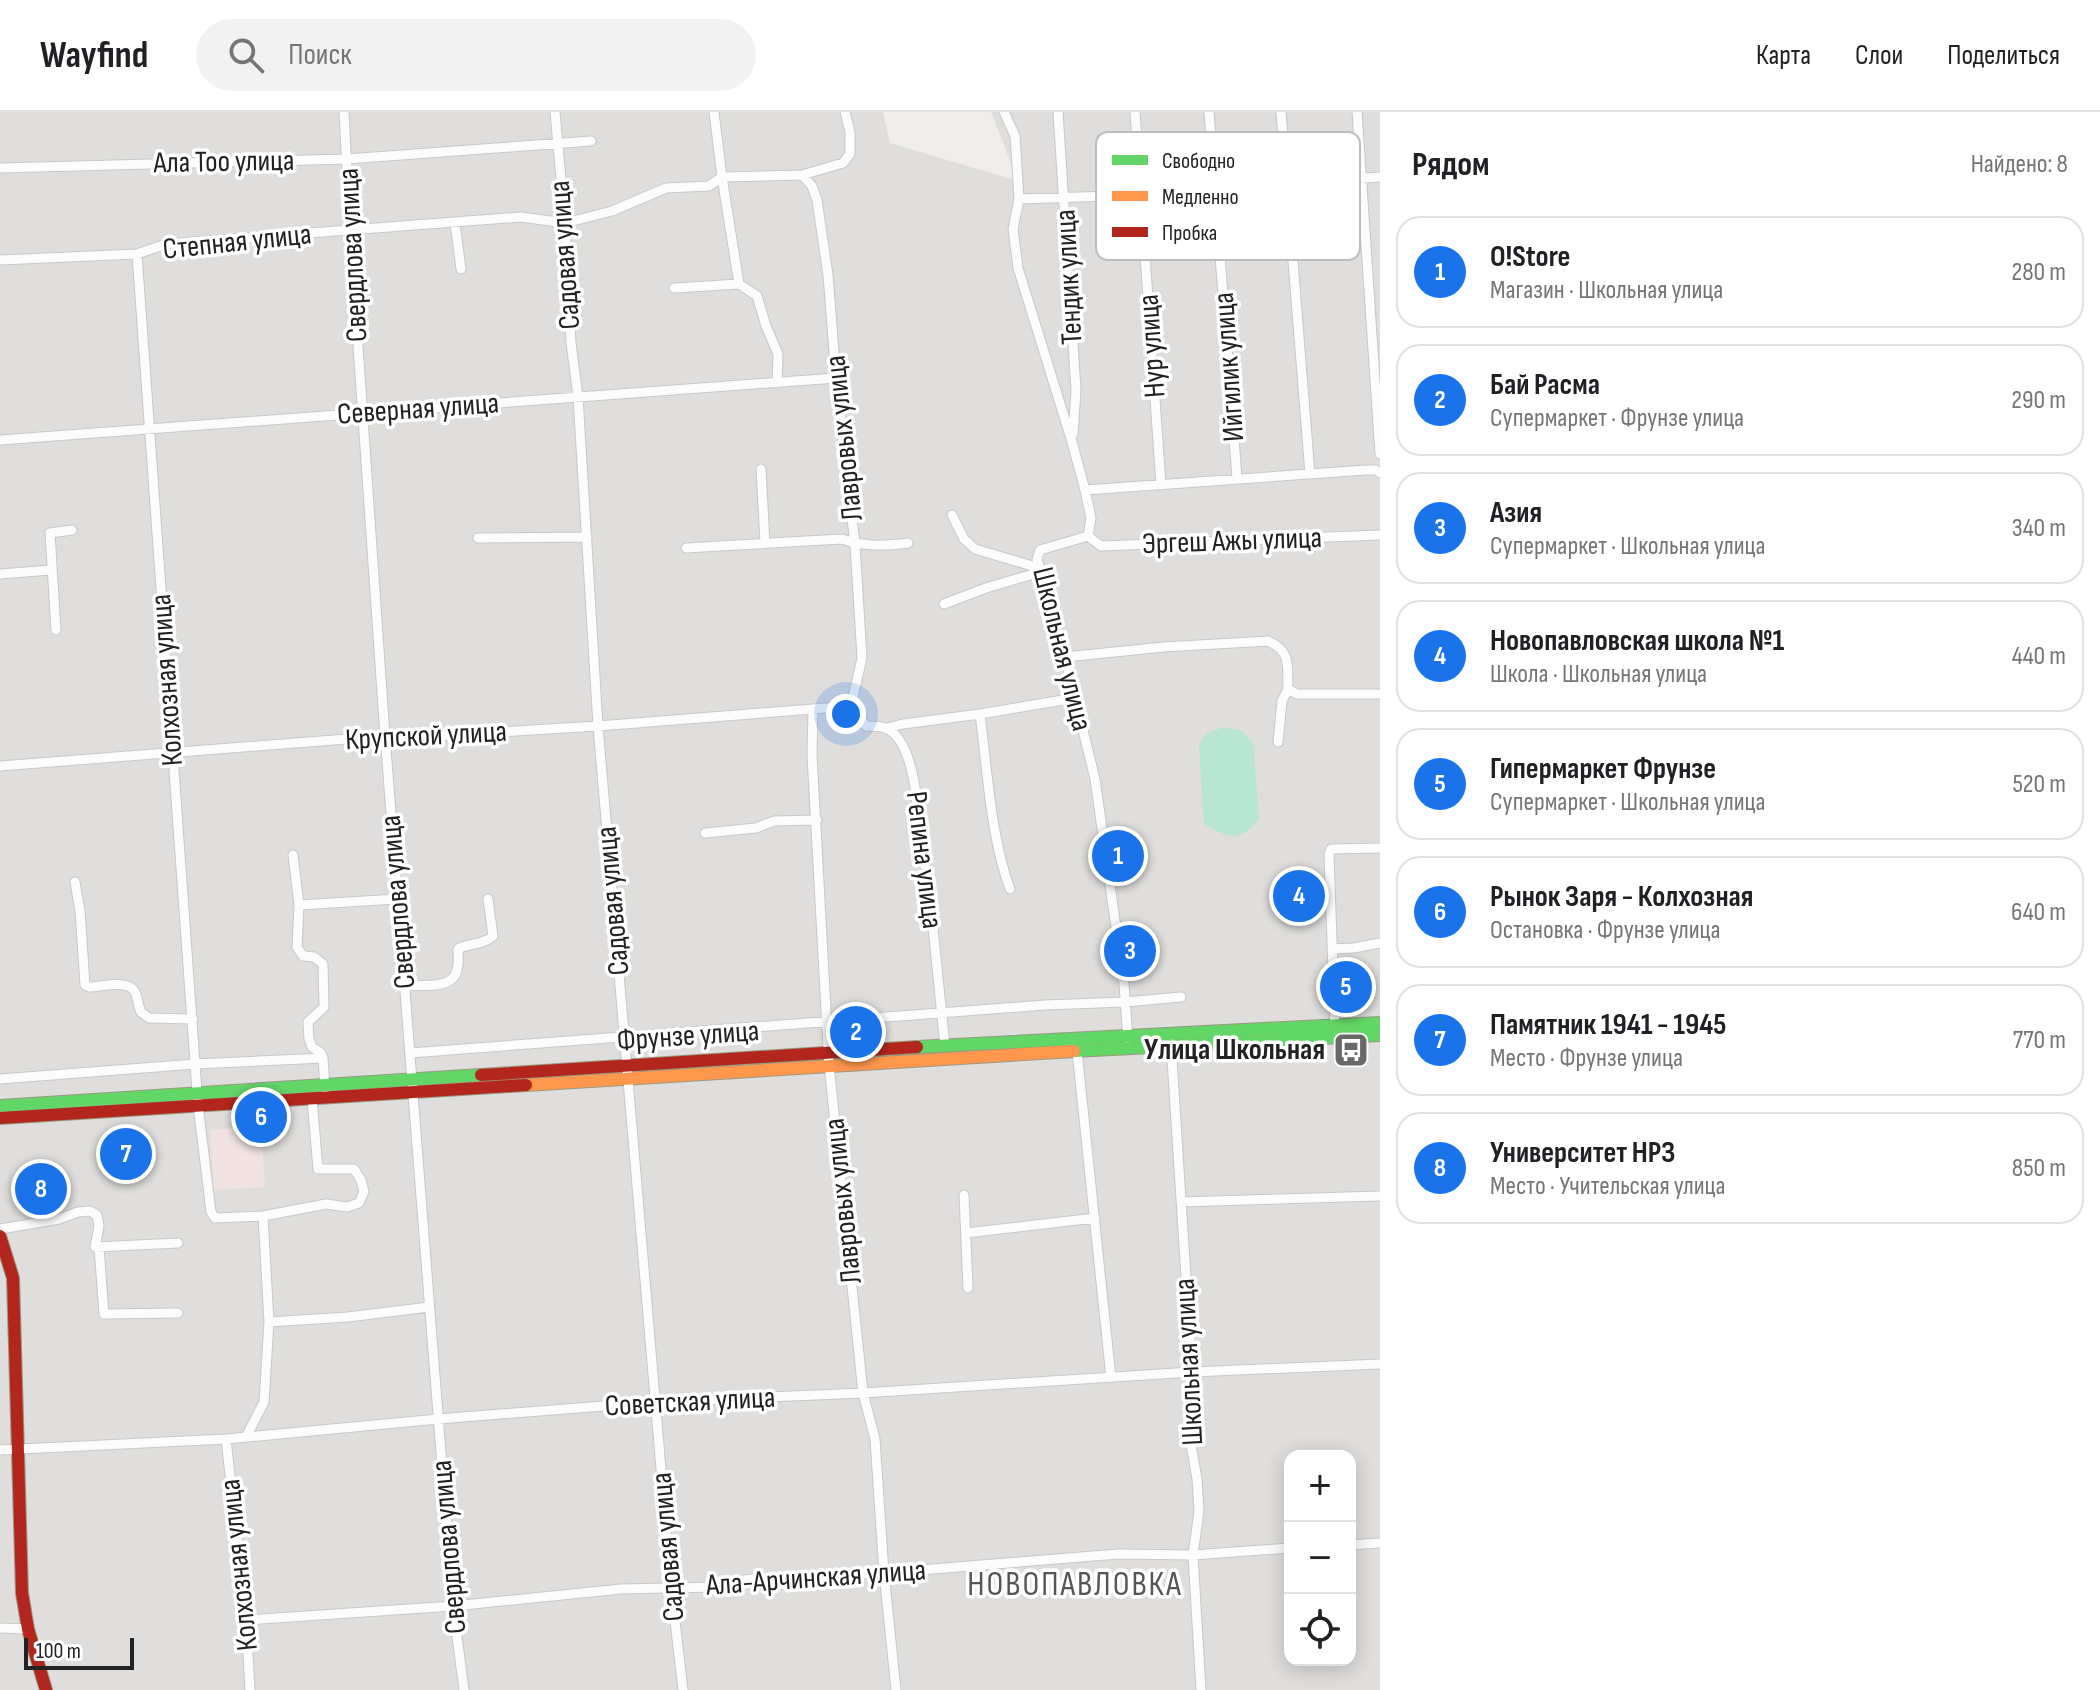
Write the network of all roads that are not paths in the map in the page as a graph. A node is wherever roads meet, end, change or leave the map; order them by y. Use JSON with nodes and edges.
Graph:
{"nodes":[{"id":1,"x":344,"y":112,"type":"edge"},
{"id":2,"x":555,"y":112,"type":"edge"},
{"id":3,"x":714,"y":112,"type":"edge"},
{"id":4,"x":845,"y":112,"type":"edge"},
{"id":5,"x":1004,"y":112,"type":"edge"},
{"id":6,"x":1058,"y":112,"type":"edge"},
{"id":7,"x":1135,"y":112,"type":"edge"},
{"id":8,"x":1209,"y":112,"type":"edge"},
{"id":9,"x":1281,"y":112,"type":"edge"},
{"id":10,"x":1357,"y":112,"type":"edge"},
{"id":11,"x":1137,"y":132,"type":"edge"},
{"id":12,"x":1211,"y":132,"type":"edge"},
{"id":13,"x":1283,"y":132,"type":"edge"},
{"id":14,"x":1359,"y":132,"type":"edge"},
{"id":15,"x":591,"y":141,"type":"dead end"},
{"id":16,"x":558,"y":145,"type":"junction"},
{"id":17,"x":1360,"y":152,"type":"edge"},
{"id":18,"x":347,"y":159,"type":"junction"},
{"id":19,"x":0,"y":168,"type":"edge"},
{"id":20,"x":802,"y":175,"type":"junction"},
{"id":21,"x":722,"y":177,"type":"junction"},
{"id":22,"x":1380,"y":177,"type":"edge"},
{"id":23,"x":1362,"y":178,"type":"junction"},
{"id":24,"x":1096,"y":197,"type":"edge"},
{"id":25,"x":1065,"y":198,"type":"junction"},
{"id":26,"x":1019,"y":199,"type":"junction"},
{"id":27,"x":455,"y":223,"type":"junction"},
{"id":28,"x":565,"y":223,"type":"junction"},
{"id":29,"x":350,"y":231,"type":"junction"},
{"id":30,"x":137,"y":254,"type":"junction"},
{"id":31,"x":0,"y":260,"type":"edge"},
{"id":32,"x":1146,"y":260,"type":"edge"},
{"id":33,"x":1221,"y":260,"type":"edge"},
{"id":34,"x":1293,"y":260,"type":"edge"},
{"id":35,"x":461,"y":269,"type":"dead end"},
{"id":36,"x":739,"y":284,"type":"junction"},
{"id":37,"x":674,"y":288,"type":"dead end"},
{"id":38,"x":836,"y":378,"type":"junction"},
{"id":39,"x":777,"y":383,"type":"junction"},
{"id":40,"x":578,"y":397,"type":"junction"},
{"id":41,"x":362,"y":413,"type":"junction"},
{"id":42,"x":149,"y":429,"type":"junction"},
{"id":43,"x":0,"y":440,"type":"edge"},
{"id":44,"x":1072,"y":442,"type":"junction"},
{"id":45,"x":1380,"y":454,"type":"edge"},
{"id":46,"x":761,"y":469,"type":"dead end"},
{"id":47,"x":1380,"y":473,"type":"edge"},
{"id":48,"x":1310,"y":474,"type":"junction"},
{"id":49,"x":1237,"y":478,"type":"junction"},
{"id":50,"x":1161,"y":485,"type":"junction"},
{"id":51,"x":1085,"y":490,"type":"junction"},
{"id":52,"x":952,"y":515,"type":"dead end"},
{"id":53,"x":72,"y":530,"type":"dead end"},
{"id":54,"x":1380,"y":535,"type":"edge"},
{"id":55,"x":1088,"y":536,"type":"junction"},
{"id":56,"x":587,"y":537,"type":"junction"},
{"id":57,"x":478,"y":538,"type":"dead end"},
{"id":58,"x":765,"y":543,"type":"junction"},
{"id":59,"x":908,"y":543,"type":"dead end"},
{"id":60,"x":855,"y":544,"type":"junction"},
{"id":61,"x":686,"y":548,"type":"dead end"},
{"id":62,"x":51,"y":570,"type":"junction"},
{"id":63,"x":1040,"y":570,"type":"junction"},
{"id":64,"x":0,"y":574,"type":"edge"},
{"id":65,"x":944,"y":604,"type":"dead end"},
{"id":66,"x":56,"y":630,"type":"dead end"},
{"id":67,"x":1065,"y":657,"type":"junction"},
{"id":68,"x":1288,"y":689,"type":"junction"},
{"id":69,"x":1380,"y":694,"type":"edge"},
{"id":70,"x":1075,"y":698,"type":"junction"},
{"id":71,"x":851,"y":706,"type":"junction"},
{"id":72,"x":813,"y":710,"type":"junction"},
{"id":73,"x":980,"y":714,"type":"junction"},
{"id":74,"x":598,"y":726,"type":"junction"},
{"id":75,"x":887,"y":728,"type":"junction"},
{"id":76,"x":385,"y":736,"type":"junction"},
{"id":77,"x":1278,"y":742,"type":"dead end"},
{"id":78,"x":173,"y":753,"type":"junction"},
{"id":79,"x":0,"y":766,"type":"edge"},
{"id":80,"x":817,"y":820,"type":"junction"},
{"id":81,"x":705,"y":833,"type":"dead end"},
{"id":82,"x":1380,"y":848,"type":"edge"},
{"id":83,"x":293,"y":855,"type":"dead end"},
{"id":84,"x":75,"y":882,"type":"dead end"},
{"id":85,"x":1010,"y":889,"type":"dead end"},
{"id":86,"x":397,"y":899,"type":"junction"},
{"id":87,"x":488,"y":899,"type":"dead end"},
{"id":88,"x":299,"y":905,"type":"junction"},
{"id":89,"x":1380,"y":943,"type":"edge"},
{"id":90,"x":1332,"y":949,"type":"junction"},
{"id":91,"x":404,"y":985,"type":"junction"},
{"id":92,"x":1181,"y":997,"type":"dead end"},
{"id":93,"x":1125,"y":1002,"type":"junction"},
{"id":94,"x":942,"y":1013,"type":"junction"},
{"id":95,"x":193,"y":1019,"type":"junction"},
{"id":96,"x":827,"y":1023,"type":"junction"},
{"id":97,"x":1380,"y":1023,"type":"edge"},
{"id":98,"x":1335,"y":1031,"type":"junction"},
{"id":99,"x":1380,"y":1035,"type":"edge"},
{"id":100,"x":624,"y":1038,"type":"junction"},
{"id":101,"x":1171,"y":1040,"type":"junction"},
{"id":102,"x":1129,"y":1042,"type":"junction"},
{"id":103,"x":945,"y":1046,"type":"junction"},
{"id":104,"x":1077,"y":1051,"type":"junction"},
{"id":105,"x":410,"y":1053,"type":"junction"},
{"id":106,"x":323,"y":1058,"type":"junction"},
{"id":107,"x":828,"y":1059,"type":"junction"},
{"id":108,"x":195,"y":1064,"type":"junction"},
{"id":109,"x":627,"y":1072,"type":"junction"},
{"id":110,"x":0,"y":1079,"type":"edge"},
{"id":111,"x":413,"y":1086,"type":"junction"},
{"id":112,"x":325,"y":1092,"type":"junction"},
{"id":113,"x":198,"y":1099,"type":"junction"},
{"id":114,"x":312,"y":1099,"type":"junction"},
{"id":115,"x":0,"y":1106,"type":"edge"},
{"id":116,"x":0,"y":1118,"type":"edge"},
{"id":117,"x":964,"y":1195,"type":"dead end"},
{"id":118,"x":1380,"y":1196,"type":"edge"},
{"id":119,"x":1181,"y":1202,"type":"junction"},
{"id":120,"x":263,"y":1216,"type":"junction"},
{"id":121,"x":1095,"y":1218,"type":"junction"},
{"id":122,"x":0,"y":1229,"type":"edge"},
{"id":123,"x":966,"y":1233,"type":"junction"},
{"id":124,"x":0,"y":1236,"type":"edge"},
{"id":125,"x":178,"y":1243,"type":"dead end"},
{"id":126,"x":99,"y":1247,"type":"junction"},
{"id":127,"x":968,"y":1288,"type":"dead end"},
{"id":128,"x":429,"y":1307,"type":"junction"},
{"id":129,"x":178,"y":1313,"type":"dead end"},
{"id":130,"x":269,"y":1322,"type":"junction"},
{"id":131,"x":1380,"y":1364,"type":"edge"},
{"id":132,"x":1192,"y":1372,"type":"junction"},
{"id":133,"x":1111,"y":1378,"type":"junction"},
{"id":134,"x":863,"y":1393,"type":"junction"},
{"id":135,"x":655,"y":1402,"type":"junction"},
{"id":136,"x":438,"y":1419,"type":"junction"},
{"id":137,"x":246,"y":1437,"type":"junction"},
{"id":138,"x":226,"y":1439,"type":"junction"},
{"id":139,"x":0,"y":1450,"type":"edge"},
{"id":140,"x":17,"y":1450,"type":"junction"},
{"id":141,"x":1380,"y":1543,"type":"edge"},
{"id":142,"x":1356,"y":1545,"type":"edge"},
{"id":143,"x":1284,"y":1548,"type":"edge"},
{"id":144,"x":1193,"y":1555,"type":"junction"},
{"id":145,"x":884,"y":1573,"type":"junction"},
{"id":146,"x":671,"y":1587,"type":"junction"},
{"id":147,"x":453,"y":1606,"type":"junction"},
{"id":148,"x":246,"y":1620,"type":"junction"},
{"id":149,"x":0,"y":1628,"type":"edge"},
{"id":150,"x":28,"y":1629,"type":"junction"},
{"id":151,"x":46,"y":1690,"type":"edge"},
{"id":152,"x":250,"y":1690,"type":"edge"},
{"id":153,"x":464,"y":1690,"type":"edge"},
{"id":154,"x":683,"y":1690,"type":"edge"},
{"id":155,"x":896,"y":1690,"type":"edge"},
{"id":156,"x":1201,"y":1690,"type":"edge"}],
"edges":[{"from":1,"to":18,"type":"street","name":"Свердлова улица"},
{"from":2,"to":16,"type":"street","name":"Садовая улица"},
{"from":3,"to":21,"type":"street"},
{"from":4,"to":20,"type":"street","name":"Степная улица"},
{"from":5,"to":26,"type":"street","name":"Школьная улица"},
{"from":6,"to":25,"type":"street","name":"Тендик улица"},
{"from":7,"to":11,"type":"street","name":"Нур улица"},
{"from":8,"to":12,"type":"street","name":"Ийгилик улица"},
{"from":9,"to":13,"type":"street"},
{"from":10,"to":14,"type":"street"},
{"from":15,"to":16,"type":"street","name":"Ала Тоо улица"},
{"from":16,"to":18,"type":"street","name":"Ала Тоо улица"},
{"from":16,"to":28,"type":"street","name":"Садовая улица"},
{"from":17,"to":23,"type":"street"},
{"from":18,"to":19,"type":"street","name":"Ала Тоо улица"},
{"from":18,"to":29,"type":"street","name":"Свердлова улица"},
{"from":20,"to":21,"type":"street","name":"Степная улица"},
{"from":20,"to":38,"type":"street","name":"Лавровых улица"},
{"from":21,"to":28,"type":"street","name":"Степная улица"},
{"from":21,"to":36,"type":"street"},
{"from":22,"to":23,"type":"street"},
{"from":23,"to":45,"type":"street"},
{"from":24,"to":25,"type":"street"},
{"from":25,"to":26,"type":"street"},
{"from":25,"to":44,"type":"street","name":"Тендик улица"},
{"from":26,"to":44,"type":"street","name":"Школьная улица"},
{"from":27,"to":28,"type":"street","name":"Степная улица"},
{"from":27,"to":29,"type":"street","name":"Степная улица"},
{"from":27,"to":35,"type":"street"},
{"from":28,"to":40,"type":"street","name":"Садовая улица"},
{"from":29,"to":30,"type":"street","name":"Степная улица"},
{"from":29,"to":41,"type":"street","name":"Свердлова улица"},
{"from":30,"to":31,"type":"street","name":"Степная улица"},
{"from":30,"to":42,"type":"street","name":"Колхозная улица"},
{"from":32,"to":50,"type":"street","name":"Нур улица"},
{"from":33,"to":49,"type":"street","name":"Ийгилик улица"},
{"from":34,"to":48,"type":"street"},
{"from":36,"to":37,"type":"street"},
{"from":36,"to":39,"type":"street"},
{"from":38,"to":39,"type":"street","name":"Северная улица"},
{"from":38,"to":60,"type":"street","name":"Лавровых улица"},
{"from":39,"to":40,"type":"street","name":"Северная улица"},
{"from":40,"to":41,"type":"street","name":"Северная улица"},
{"from":40,"to":56,"type":"street","name":"Садовая улица"},
{"from":41,"to":42,"type":"street","name":"Северная улица"},
{"from":41,"to":76,"type":"street","name":"Свердлова улица"},
{"from":42,"to":43,"type":"street","name":"Северная улица"},
{"from":42,"to":78,"type":"street","name":"Колхозная улица"},
{"from":44,"to":51,"type":"street","name":"Школьная улица"},
{"from":46,"to":58,"type":"street"},
{"from":47,"to":48,"type":"street"},
{"from":48,"to":49,"type":"street"},
{"from":49,"to":50,"type":"street"},
{"from":50,"to":51,"type":"street"},
{"from":51,"to":55,"type":"street","name":"Школьная улица"},
{"from":52,"to":63,"type":"street"},
{"from":53,"to":62,"type":"street"},
{"from":54,"to":55,"type":"street","name":"Эргеш Ажы улица"},
{"from":55,"to":63,"type":"street","name":"Школьная улица"},
{"from":56,"to":57,"type":"street"},
{"from":56,"to":74,"type":"street","name":"Садовая улица"},
{"from":58,"to":60,"type":"street"},
{"from":58,"to":61,"type":"street"},
{"from":59,"to":60,"type":"street"},
{"from":60,"to":71,"type":"street","name":"Лавровых улица"},
{"from":62,"to":64,"type":"street"},
{"from":62,"to":66,"type":"street"},
{"from":63,"to":65,"type":"street"},
{"from":63,"to":67,"type":"street","name":"Школьная улица"},
{"from":67,"to":68,"type":"street"},
{"from":67,"to":70,"type":"street","name":"Школьная улица"},
{"from":68,"to":69,"type":"street"},
{"from":68,"to":77,"type":"street"},
{"from":70,"to":73,"type":"street"},
{"from":70,"to":93,"type":"street","name":"Школьная улица"},
{"from":71,"to":72,"type":"street","name":"Крупской улица"},
{"from":71,"to":75,"type":"street","name":"Репина улица"},
{"from":72,"to":74,"type":"street","name":"Крупской улица"},
{"from":72,"to":80,"type":"street","name":"Лавровых улица"},
{"from":73,"to":75,"type":"street"},
{"from":73,"to":85,"type":"street"},
{"from":74,"to":76,"type":"street","name":"Крупской улица"},
{"from":74,"to":100,"type":"street","name":"Садовая улица"},
{"from":75,"to":94,"type":"street","name":"Репина улица"},
{"from":76,"to":78,"type":"street","name":"Крупской улица"},
{"from":76,"to":86,"type":"street","name":"Свердлова улица"},
{"from":78,"to":79,"type":"street","name":"Крупской улица"},
{"from":78,"to":95,"type":"street","name":"Колхозная улица"},
{"from":80,"to":81,"type":"street"},
{"from":80,"to":96,"type":"street","name":"Лавровых улица"},
{"from":82,"to":90,"type":"street"},
{"from":83,"to":88,"type":"street"},
{"from":84,"to":95,"type":"street"},
{"from":86,"to":88,"type":"street"},
{"from":86,"to":91,"type":"street","name":"Свердлова улица"},
{"from":87,"to":91,"type":"street"},
{"from":88,"to":106,"type":"street"},
{"from":89,"to":90,"type":"street"},
{"from":90,"to":98,"type":"street"},
{"from":91,"to":105,"type":"street","name":"Свердлова улица"},
{"from":92,"to":93,"type":"street"},
{"from":93,"to":94,"type":"street"},
{"from":93,"to":102,"type":"street","name":"Школьная улица"},
{"from":94,"to":96,"type":"street"},
{"from":94,"to":103,"type":"street","name":"Репина улица"},
{"from":95,"to":108,"type":"street","name":"Колхозная улица"},
{"from":96,"to":100,"type":"street"},
{"from":96,"to":107,"type":"street","name":"Лавровых улица"},
{"from":97,"to":98,"type":"main road","name":"Фрунзе улица"},
{"from":98,"to":99,"type":"main road","name":"Фрунзе улица"},
{"from":98,"to":101,"type":"main road","name":"Фрунзе улица"},
{"from":100,"to":105,"type":"street"},
{"from":100,"to":109,"type":"street","name":"Садовая улица"},
{"from":101,"to":102,"type":"main road","name":"Фрунзе улица"},
{"from":101,"to":119,"type":"street","name":"Школьная улица"},
{"from":102,"to":103,"type":"main road","name":"Фрунзе улица"},
{"from":102,"to":104,"type":"main road","name":"Фрунзе улица"},
{"from":103,"to":107,"type":"main road","name":"Фрунзе улица"},
{"from":104,"to":107,"type":"main road","name":"Фрунзе улица"},
{"from":104,"to":121,"type":"street"},
{"from":105,"to":111,"type":"street","name":"Свердлова улица"},
{"from":106,"to":108,"type":"street"},
{"from":106,"to":112,"type":"street"},
{"from":107,"to":109,"type":"main road","name":"Фрунзе улица"},
{"from":107,"to":134,"type":"street","name":"Лавровых улица"},
{"from":108,"to":110,"type":"street"},
{"from":108,"to":113,"type":"street","name":"Колхозная улица"},
{"from":109,"to":111,"type":"main road","name":"Фрунзе улица"},
{"from":109,"to":135,"type":"street","name":"Садовая улица"},
{"from":111,"to":112,"type":"main road","name":"Фрунзе улица"},
{"from":111,"to":128,"type":"street","name":"Свердлова улица"},
{"from":112,"to":113,"type":"main road","name":"Фрунзе улица"},
{"from":112,"to":114,"type":"main road","name":"Фрунзе улица"},
{"from":113,"to":114,"type":"main road","name":"Фрунзе улица"},
{"from":113,"to":115,"type":"main road","name":"Фрунзе улица"},
{"from":113,"to":116,"type":"main road","name":"Фрунзе улица"},
{"from":113,"to":120,"type":"street","name":"Колхозная улица"},
{"from":114,"to":120,"type":"street"},
{"from":117,"to":123,"type":"street"},
{"from":118,"to":119,"type":"street"},
{"from":119,"to":132,"type":"street","name":"Школьная улица"},
{"from":120,"to":130,"type":"street"},
{"from":121,"to":123,"type":"street"},
{"from":121,"to":133,"type":"street"},
{"from":122,"to":126,"type":"street"},
{"from":123,"to":127,"type":"street"},
{"from":124,"to":140,"type":"main road"},
{"from":125,"to":126,"type":"street"},
{"from":126,"to":129,"type":"street"},
{"from":128,"to":130,"type":"street"},
{"from":128,"to":136,"type":"street","name":"Свердлова улица"},
{"from":130,"to":137,"type":"street"},
{"from":131,"to":132,"type":"street","name":"Советская улица"},
{"from":132,"to":133,"type":"street","name":"Советская улица"},
{"from":132,"to":144,"type":"street","name":"Школьная улица"},
{"from":133,"to":134,"type":"street","name":"Советская улица"},
{"from":134,"to":135,"type":"street","name":"Советская улица"},
{"from":134,"to":145,"type":"street","name":"Лавровых улица"},
{"from":135,"to":136,"type":"street","name":"Советская улица"},
{"from":135,"to":146,"type":"street","name":"Садовая улица"},
{"from":136,"to":137,"type":"street","name":"Советская улица"},
{"from":136,"to":147,"type":"street","name":"Свердлова улица"},
{"from":137,"to":138,"type":"street","name":"Советская улица"},
{"from":138,"to":140,"type":"street","name":"Советская улица"},
{"from":138,"to":148,"type":"street","name":"Колхозная улица"},
{"from":139,"to":140,"type":"street","name":"Советская улица"},
{"from":140,"to":150,"type":"main road"},
{"from":141,"to":142,"type":"street"},
{"from":143,"to":144,"type":"street","name":"Ала-Арчинская улица"},
{"from":144,"to":145,"type":"street","name":"Ала-Арчинская улица"},
{"from":144,"to":156,"type":"street","name":"Школьная улица"},
{"from":145,"to":146,"type":"street","name":"Ала-Арчинская улица"},
{"from":145,"to":155,"type":"street","name":"Лавровых улица"},
{"from":146,"to":147,"type":"street","name":"Ала-Арчинская улица"},
{"from":146,"to":154,"type":"street","name":"Садовая улица"},
{"from":147,"to":148,"type":"street","name":"Ала-Арчинская улица"},
{"from":147,"to":153,"type":"street","name":"Свердлова улица"},
{"from":148,"to":152,"type":"street","name":"Колхозная улица"},
{"from":149,"to":150,"type":"street"},
{"from":150,"to":151,"type":"main road"}]}
